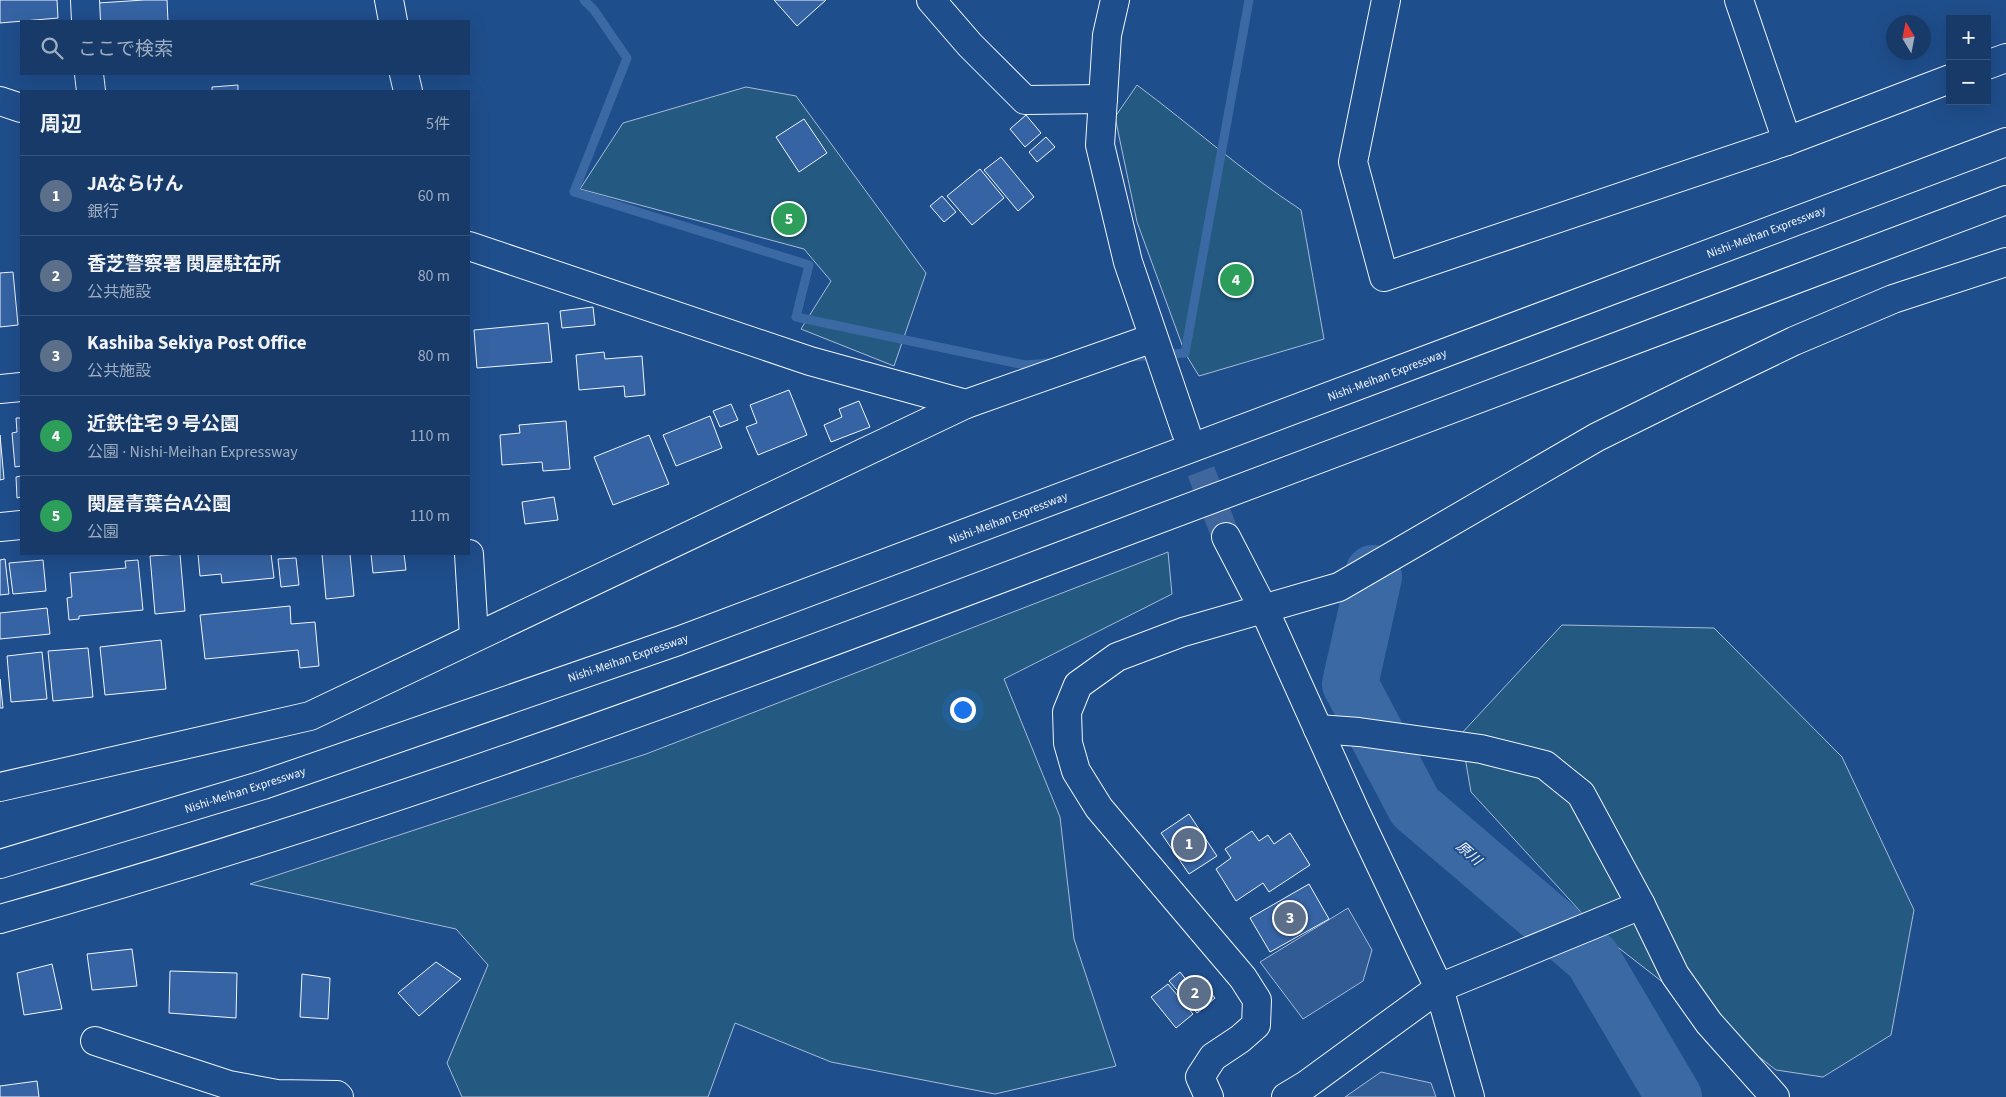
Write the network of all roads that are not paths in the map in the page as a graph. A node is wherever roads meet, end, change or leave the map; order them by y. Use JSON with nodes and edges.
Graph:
{"nodes":[{"id":1,"x":84,"y":0,"type":"edge"},
{"id":2,"x":389,"y":0,"type":"edge"},
{"id":3,"x":931,"y":0,"type":"edge"},
{"id":4,"x":1115,"y":0,"type":"edge"},
{"id":5,"x":1386,"y":0,"type":"edge"},
{"id":6,"x":1739,"y":0,"type":"edge"},
{"id":7,"x":86,"y":20,"type":"edge"},
{"id":8,"x":393,"y":20,"type":"edge"},
{"id":9,"x":2006,"y":58,"type":"edge"},
{"id":10,"x":1991,"y":64,"type":"edge"},
{"id":11,"x":90,"y":75,"type":"edge"},
{"id":12,"x":404,"y":75,"type":"edge"},
{"id":13,"x":1946,"y":81,"type":"edge"},
{"id":14,"x":91,"y":90,"type":"edge"},
{"id":15,"x":408,"y":90,"type":"edge"},
{"id":16,"x":1103,"y":99,"type":"junction"},
{"id":17,"x":0,"y":101,"type":"edge"},
{"id":18,"x":20,"y":108,"type":"edge"},
{"id":19,"x":1787,"y":141,"type":"junction"},
{"id":20,"x":2006,"y":142,"type":"edge"},
{"id":21,"x":2006,"y":200,"type":"edge"},
{"id":22,"x":470,"y":246,"type":"edge"},
{"id":23,"x":2006,"y":262,"type":"edge"},
{"id":24,"x":1153,"y":338,"type":"junction"},
{"id":25,"x":20,"y":387,"type":"edge"},
{"id":26,"x":0,"y":389,"type":"edge"},
{"id":27,"x":966,"y":404,"type":"junction"},
{"id":28,"x":1186,"y":432,"type":"tunnel mouth"},
{"id":29,"x":20,"y":525,"type":"edge"},
{"id":30,"x":0,"y":527,"type":"edge"},
{"id":31,"x":1226,"y":537,"type":"tunnel mouth"},
{"id":32,"x":468,"y":555,"type":"edge"},
{"id":33,"x":1263,"y":608,"type":"junction"},
{"id":34,"x":474,"y":638,"type":"junction"},
{"id":35,"x":1318,"y":729,"type":"junction"},
{"id":36,"x":0,"y":787,"type":"edge"},
{"id":37,"x":0,"y":864,"type":"edge"},
{"id":38,"x":1641,"y":905,"type":"junction"},
{"id":39,"x":0,"y":919,"type":"edge"},
{"id":40,"x":1439,"y":988,"type":"junction"},
{"id":41,"x":95,"y":1041,"type":"dead end"},
{"id":42,"x":224,"y":1091,"type":"edge"},
{"id":43,"x":339,"y":1097,"type":"edge"},
{"id":44,"x":1209,"y":1097,"type":"edge"},
{"id":45,"x":1286,"y":1097,"type":"edge"},
{"id":46,"x":1470,"y":1097,"type":"edge"},
{"id":47,"x":1775,"y":1097,"type":"edge"}],
"edges":[{"from":1,"to":7,"type":"main road"},
{"from":2,"to":8,"type":"main road"},
{"from":3,"to":16,"type":"main road"},
{"from":4,"to":16,"type":"main road"},
{"from":5,"to":19,"type":"main road"},
{"from":6,"to":19,"type":"main road"},
{"from":9,"to":10,"type":"main road"},
{"from":11,"to":14,"type":"main road"},
{"from":12,"to":15,"type":"main road"},
{"from":13,"to":19,"type":"main road"},
{"from":16,"to":24,"type":"main road"},
{"from":17,"to":18,"type":"main road"},
{"from":20,"to":37,"type":"main road","name":"Nishi-Meihan Expressway"},
{"from":21,"to":39,"type":"main road"},
{"from":22,"to":27,"type":"main road"},
{"from":23,"to":33,"type":"main road"},
{"from":24,"to":27,"type":"main road"},
{"from":24,"to":28,"type":"main road"},
{"from":25,"to":26,"type":"main road"},
{"from":27,"to":34,"type":"main road"},
{"from":29,"to":30,"type":"main road"},
{"from":31,"to":33,"type":"main road"},
{"from":32,"to":34,"type":"main road"},
{"from":33,"to":35,"type":"main road"},
{"from":33,"to":44,"type":"main road"},
{"from":34,"to":36,"type":"main road"},
{"from":35,"to":38,"type":"main road"},
{"from":35,"to":40,"type":"main road"},
{"from":38,"to":40,"type":"main road"},
{"from":38,"to":47,"type":"main road"},
{"from":40,"to":45,"type":"main road"},
{"from":40,"to":46,"type":"main road"},
{"from":41,"to":42,"type":"main road"},
{"from":42,"to":43,"type":"main road"}]}
